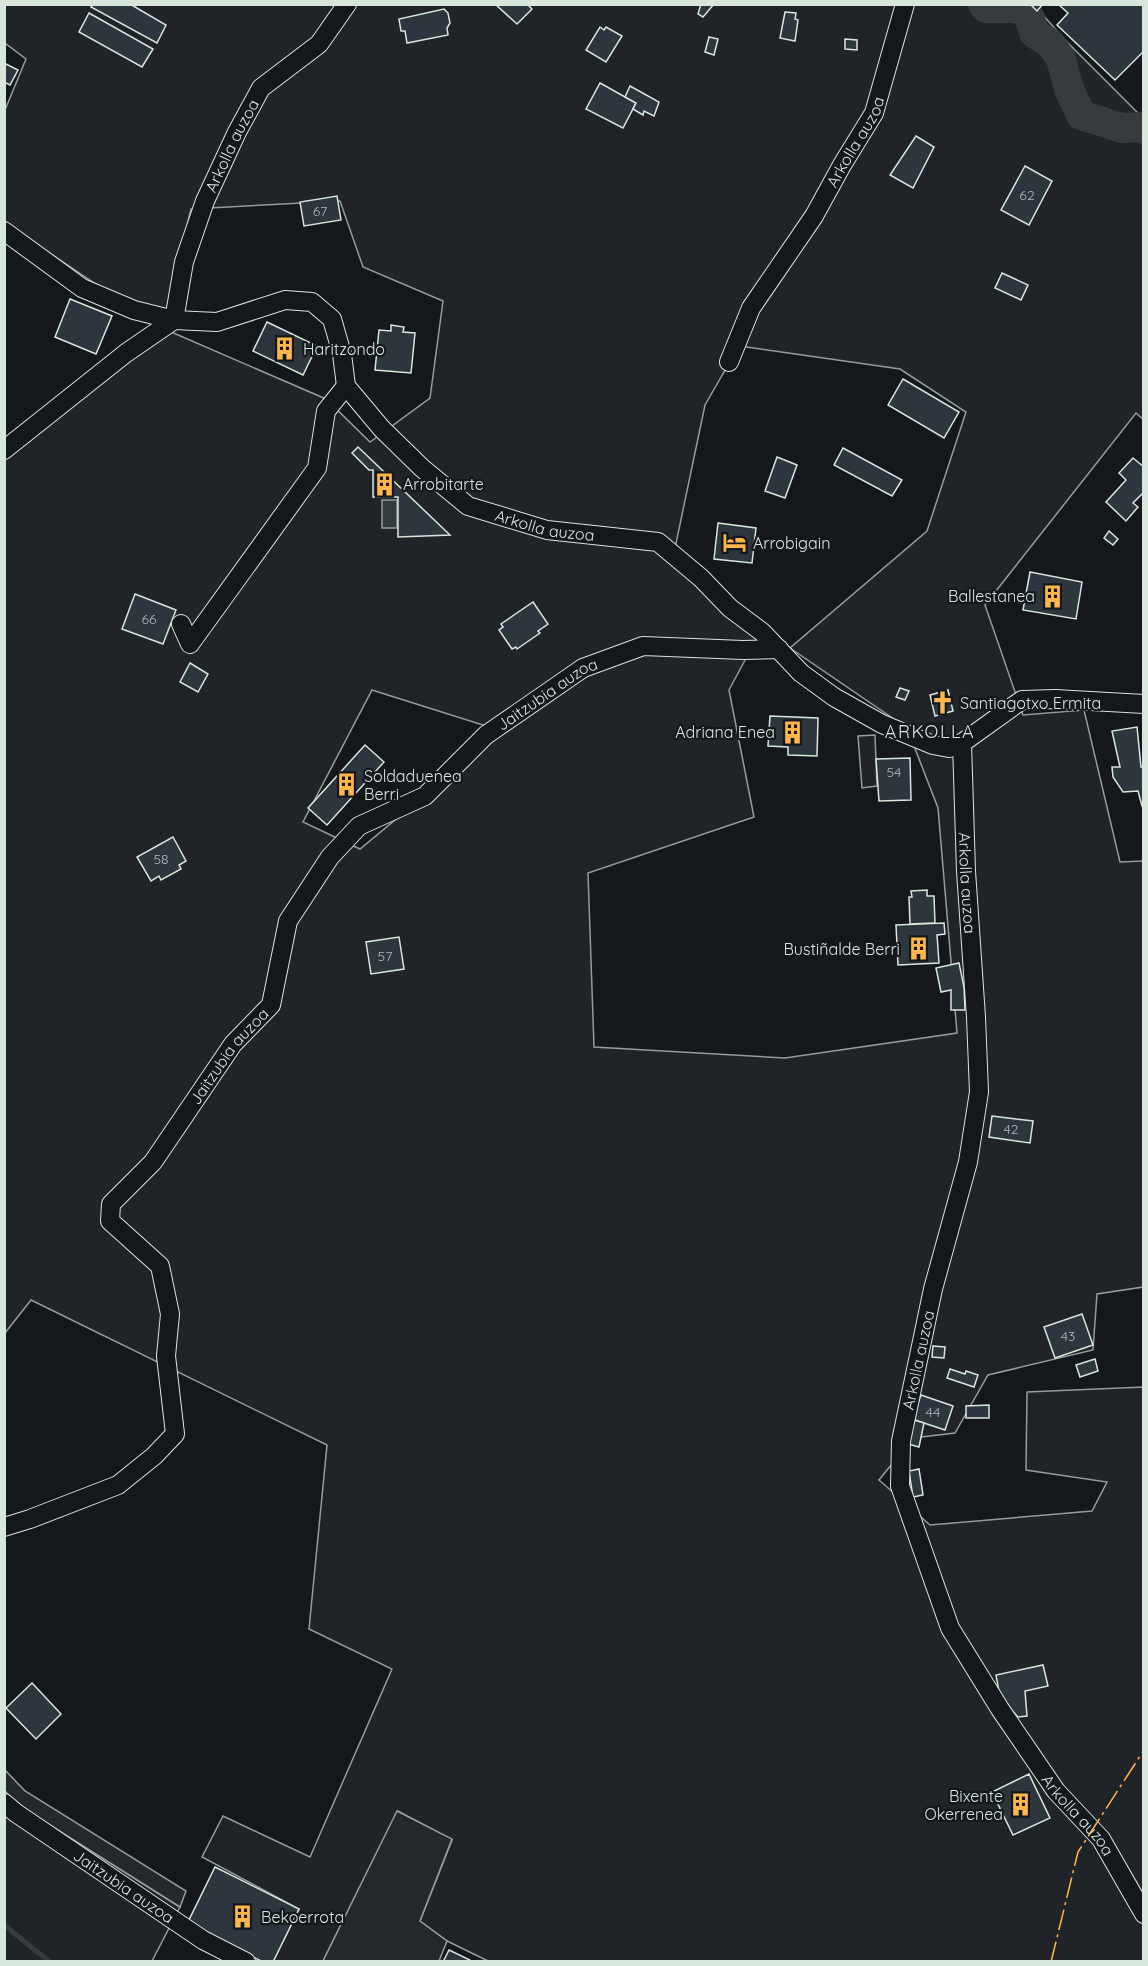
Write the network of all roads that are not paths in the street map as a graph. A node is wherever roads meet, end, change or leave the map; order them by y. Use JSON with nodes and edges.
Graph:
{"nodes":[{"id":1,"x":347,"y":4,"type":"edge"},
{"id":2,"x":905,"y":4,"type":"edge"},
{"id":3,"x":4,"y":231,"type":"edge"},
{"id":4,"x":174,"y":320,"type":"junction"},
{"id":5,"x":729,"y":362,"type":"dead end"},
{"id":6,"x":346,"y":386,"type":"junction"},
{"id":7,"x":4,"y":450,"type":"edge"},
{"id":8,"x":180,"y":624,"type":"dead end"},
{"id":9,"x":779,"y":650,"type":"junction"},
{"id":10,"x":1143,"y":704,"type":"edge"},
{"id":11,"x":962,"y":743,"type":"junction"},
{"id":12,"x":4,"y":1527,"type":"edge"},
{"id":13,"x":4,"y":1803,"type":"edge"},
{"id":14,"x":1143,"y":1914,"type":"edge"},
{"id":15,"x":246,"y":1962,"type":"edge"}],
"edges":[{"from":1,"to":4,"type":"street","name":"Arkolla auzoa"},
{"from":2,"to":5,"type":"street","name":"Arkolla auzoa"},
{"from":3,"to":4,"type":"street"},
{"from":4,"to":6,"type":"street"},
{"from":4,"to":7,"type":"street"},
{"from":6,"to":8,"type":"street"},
{"from":6,"to":9,"type":"street","name":"Arkolla auzoa"},
{"from":9,"to":11,"type":"street","name":"Arkolla auzoa"},
{"from":9,"to":12,"type":"street","name":"Jaitzubia auzoa"},
{"from":10,"to":11,"type":"street"},
{"from":11,"to":14,"type":"street","name":"Arkolla auzoa"},
{"from":13,"to":15,"type":"street","name":"Jaitzubia auzoa"}]}
